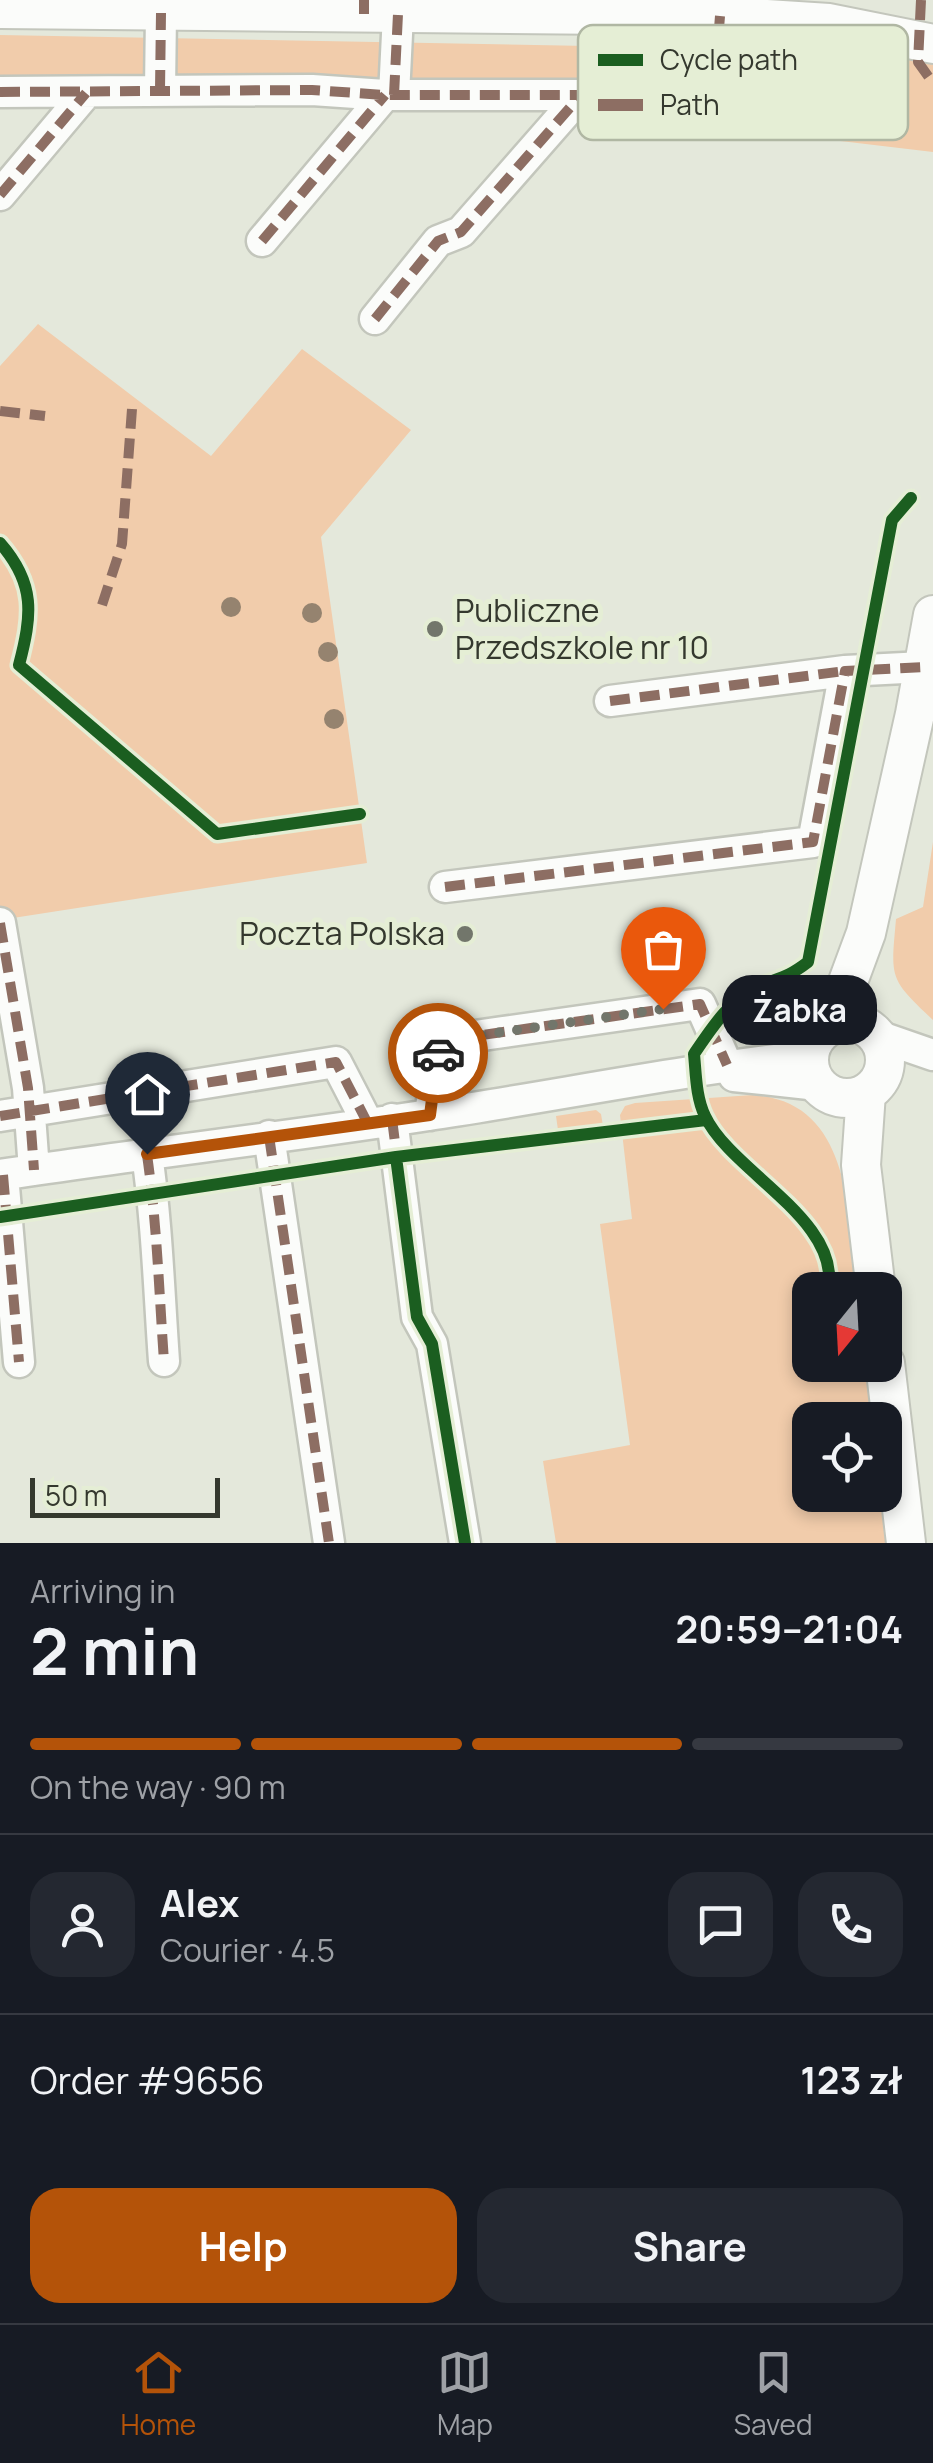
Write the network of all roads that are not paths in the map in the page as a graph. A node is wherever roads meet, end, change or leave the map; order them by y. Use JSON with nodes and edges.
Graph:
{"nodes":[{"id":1,"x":0,"y":9,"type":"edge"},
{"id":2,"x":375,"y":9,"type":"edge"},
{"id":3,"x":160,"y":13,"type":"junction"},
{"id":4,"x":933,"y":14,"type":"edge"},
{"id":5,"x":720,"y":16,"type":"junction"},
{"id":6,"x":719,"y":25,"type":"edge"},
{"id":7,"x":828,"y":25,"type":"edge"},
{"id":8,"x":864,"y":25,"type":"edge"},
{"id":9,"x":908,"y":39,"type":"edge"},
{"id":10,"x":933,"y":44,"type":"edge"},
{"id":11,"x":160,"y":90,"type":"junction"},
{"id":12,"x":0,"y":92,"type":"edge"},
{"id":13,"x":86,"y":93,"type":"junction"},
{"id":14,"x":390,"y":95,"type":"junction"},
{"id":15,"x":578,"y":95,"type":"edge"},
{"id":16,"x":578,"y":98,"type":"edge"},
{"id":17,"x":0,"y":194,"type":"edge"},
{"id":18,"x":262,"y":241,"type":"dead end"},
{"id":19,"x":375,"y":319,"type":"dead end"},
{"id":20,"x":933,"y":615,"type":"edge"},
{"id":21,"x":924,"y":666,"type":"junction"},
{"id":22,"x":845,"y":671,"type":"junction"},
{"id":23,"x":610,"y":702,"type":"dead end"},
{"id":24,"x":445,"y":887,"type":"dead end"},
{"id":25,"x":0,"y":923,"type":"edge"},
{"id":26,"x":933,"y":1057,"type":"edge"},
{"id":27,"x":847,"y":1060,"type":"junction"},
{"id":28,"x":727,"y":1065,"type":"junction"},
{"id":29,"x":696,"y":1073,"type":"junction"},
{"id":30,"x":14,"y":1113,"type":"edge"},
{"id":31,"x":430,"y":1115,"type":"junction"},
{"id":32,"x":380,"y":1121,"type":"junction"},
{"id":33,"x":269,"y":1136,"type":"junction"},
{"id":34,"x":147,"y":1154,"type":"junction"},
{"id":35,"x":34,"y":1170,"type":"junction"},
{"id":36,"x":1,"y":1175,"type":"edge"},
{"id":37,"x":874,"y":1272,"type":"edge"},
{"id":38,"x":164,"y":1361,"type":"dead end"},
{"id":39,"x":19,"y":1362,"type":"dead end"},
{"id":40,"x":887,"y":1382,"type":"edge"},
{"id":41,"x":329,"y":1543,"type":"edge"},
{"id":42,"x":465,"y":1543,"type":"edge"},
{"id":43,"x":906,"y":1543,"type":"edge"}],
"edges":[{"from":1,"to":3,"type":"street"},
{"from":2,"to":3,"type":"street"},
{"from":2,"to":5,"type":"street"},
{"from":2,"to":14,"type":"street"},
{"from":3,"to":11,"type":"street"},
{"from":4,"to":8,"type":"street"},
{"from":5,"to":6,"type":"street"},
{"from":5,"to":7,"type":"street"},
{"from":9,"to":10,"type":"street"},
{"from":11,"to":13,"type":"street"},
{"from":11,"to":14,"type":"street"},
{"from":12,"to":13,"type":"street"},
{"from":13,"to":17,"type":"street"},
{"from":14,"to":15,"type":"street"},
{"from":14,"to":18,"type":"street"},
{"from":16,"to":19,"type":"street"},
{"from":20,"to":21,"type":"street"},
{"from":21,"to":22,"type":"street"},
{"from":21,"to":27,"type":"street"},
{"from":22,"to":23,"type":"street"},
{"from":22,"to":24,"type":"street"},
{"from":25,"to":30,"type":"street"},
{"from":26,"to":27,"type":"street"},
{"from":27,"to":28,"type":"street"},
{"from":27,"to":29,"type":"street"},
{"from":27,"to":37,"type":"street"},
{"from":28,"to":29,"type":"street"},
{"from":28,"to":31,"type":"street"},
{"from":29,"to":31,"type":"street"},
{"from":30,"to":32,"type":"street"},
{"from":30,"to":35,"type":"street"},
{"from":31,"to":32,"type":"street"},
{"from":32,"to":33,"type":"street"},
{"from":32,"to":42,"type":"street"},
{"from":33,"to":34,"type":"street"},
{"from":33,"to":41,"type":"street"},
{"from":34,"to":35,"type":"street"},
{"from":34,"to":38,"type":"street"},
{"from":35,"to":36,"type":"street"},
{"from":36,"to":39,"type":"street"},
{"from":40,"to":43,"type":"street"}]}
